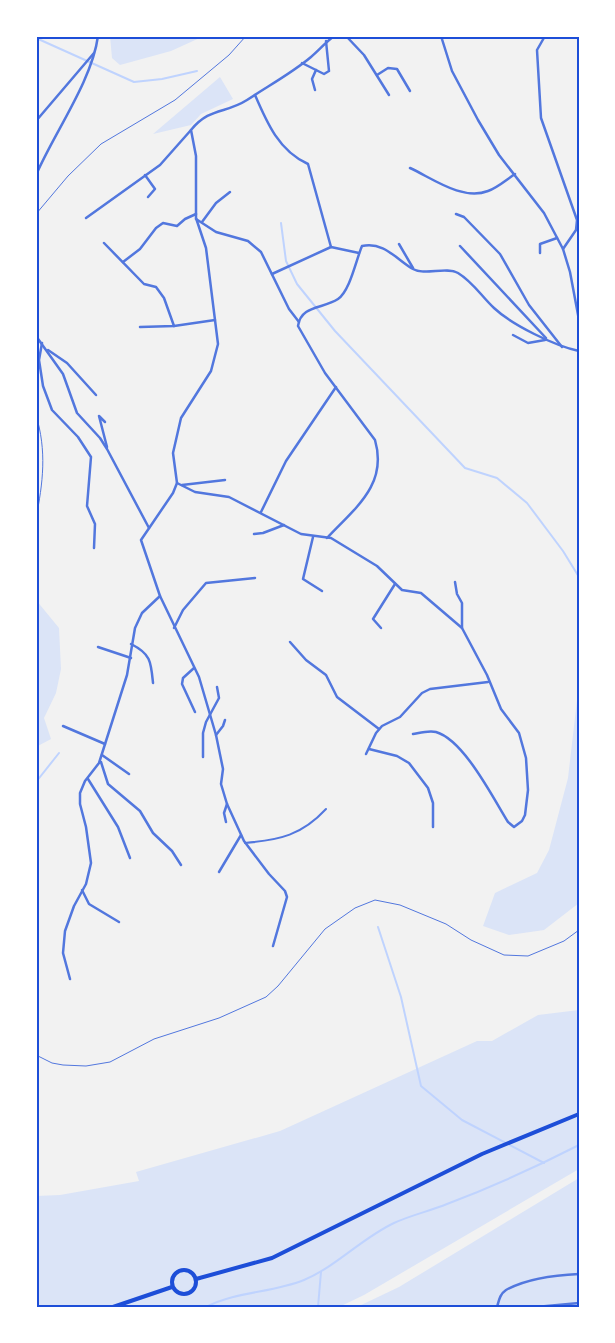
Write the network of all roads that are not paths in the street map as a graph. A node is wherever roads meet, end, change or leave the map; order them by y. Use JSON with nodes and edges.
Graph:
{"nodes":[{"id":1,"x":98,"y":36,"type":"edge"},
{"id":2,"x":246,"y":36,"type":"edge"},
{"id":3,"x":334,"y":36,"type":"edge"},
{"id":4,"x":346,"y":36,"type":"edge"},
{"id":5,"x":441,"y":36,"type":"edge"},
{"id":6,"x":545,"y":36,"type":"edge"},
{"id":7,"x":326,"y":41,"type":"junction"},
{"id":8,"x":96,"y":50,"type":"junction"},
{"id":9,"x":302,"y":63,"type":"junction"},
{"id":10,"x":316,"y":70,"type":"junction"},
{"id":11,"x":377,"y":75,"type":"junction"},
{"id":12,"x":315,"y":90,"type":"dead end"},
{"id":13,"x":410,"y":92,"type":"dead end"},
{"id":14,"x":255,"y":94,"type":"junction"},
{"id":15,"x":390,"y":95,"type":"dead end"},
{"id":16,"x":36,"y":122,"type":"edge"},
{"id":17,"x":191,"y":130,"type":"junction"},
{"id":18,"x":410,"y":168,"type":"dead end"},
{"id":19,"x":515,"y":174,"type":"junction"},
{"id":20,"x":145,"y":175,"type":"junction"},
{"id":21,"x":36,"y":176,"type":"edge"},
{"id":22,"x":230,"y":192,"type":"dead end"},
{"id":23,"x":148,"y":197,"type":"dead end"},
{"id":24,"x":36,"y":214,"type":"edge"},
{"id":25,"x":456,"y":214,"type":"dead end"},
{"id":26,"x":196,"y":216,"type":"junction"},
{"id":27,"x":86,"y":218,"type":"dead end"},
{"id":28,"x":202,"y":222,"type":"junction"},
{"id":29,"x":557,"y":238,"type":"junction"},
{"id":30,"x":104,"y":243,"type":"dead end"},
{"id":31,"x":399,"y":244,"type":"dead end"},
{"id":32,"x":460,"y":246,"type":"dead end"},
{"id":33,"x":331,"y":247,"type":"junction"},
{"id":34,"x":563,"y":249,"type":"junction"},
{"id":35,"x":359,"y":253,"type":"junction"},
{"id":36,"x":540,"y":253,"type":"dead end"},
{"id":37,"x":122,"y":262,"type":"junction"},
{"id":38,"x":414,"y":270,"type":"junction"},
{"id":39,"x":272,"y":274,"type":"junction"},
{"id":40,"x":215,"y":320,"type":"junction"},
{"id":41,"x":579,"y":320,"type":"edge"},
{"id":42,"x":299,"y":322,"type":"junction"},
{"id":43,"x":174,"y":326,"type":"junction"},
{"id":44,"x":140,"y":327,"type":"dead end"},
{"id":45,"x":513,"y":335,"type":"dead end"},
{"id":46,"x":36,"y":336,"type":"edge"},
{"id":47,"x":548,"y":341,"type":"junction"},
{"id":48,"x":42,"y":343,"type":"junction"},
{"id":49,"x":45,"y":347,"type":"junction"},
{"id":50,"x":563,"y":348,"type":"junction"},
{"id":51,"x":579,"y":351,"type":"edge"},
{"id":52,"x":336,"y":387,"type":"junction"},
{"id":53,"x":96,"y":395,"type":"dead end"},
{"id":54,"x":36,"y":415,"type":"edge"},
{"id":55,"x":106,"y":422,"type":"dead end"},
{"id":56,"x":109,"y":452,"type":"junction"},
{"id":57,"x":225,"y":480,"type":"dead end"},
{"id":58,"x":177,"y":483,"type":"junction"},
{"id":59,"x":181,"y":485,"type":"junction"},
{"id":60,"x":261,"y":512,"type":"junction"},
{"id":61,"x":36,"y":518,"type":"edge"},
{"id":62,"x":284,"y":525,"type":"junction"},
{"id":63,"x":149,"y":528,"type":"junction"},
{"id":64,"x":254,"y":534,"type":"dead end"},
{"id":65,"x":314,"y":536,"type":"junction"},
{"id":66,"x":327,"y":538,"type":"junction"},
{"id":67,"x":94,"y":548,"type":"dead end"},
{"id":68,"x":255,"y":578,"type":"dead end"},
{"id":69,"x":455,"y":582,"type":"dead end"},
{"id":70,"x":395,"y":584,"type":"junction"},
{"id":71,"x":322,"y":591,"type":"dead end"},
{"id":72,"x":160,"y":596,"type":"junction"},
{"id":73,"x":174,"y":628,"type":"junction"},
{"id":74,"x":381,"y":628,"type":"dead end"},
{"id":75,"x":462,"y":628,"type":"junction"},
{"id":76,"x":290,"y":642,"type":"dead end"},
{"id":77,"x":131,"y":644,"type":"junction"},
{"id":78,"x":98,"y":647,"type":"dead end"},
{"id":79,"x":131,"y":658,"type":"junction"},
{"id":80,"x":194,"y":668,"type":"junction"},
{"id":81,"x":488,"y":682,"type":"junction"},
{"id":82,"x":153,"y":683,"type":"dead end"},
{"id":83,"x":217,"y":687,"type":"dead end"},
{"id":84,"x":195,"y":712,"type":"dead end"},
{"id":85,"x":210,"y":713,"type":"junction"},
{"id":86,"x":225,"y":720,"type":"dead end"},
{"id":87,"x":63,"y":726,"type":"dead end"},
{"id":88,"x":379,"y":729,"type":"junction"},
{"id":89,"x":412,"y":734,"type":"dead end"},
{"id":90,"x":216,"y":735,"type":"junction"},
{"id":91,"x":105,"y":744,"type":"junction"},
{"id":92,"x":368,"y":749,"type":"junction"},
{"id":93,"x":102,"y":754,"type":"junction"},
{"id":94,"x":366,"y":754,"type":"dead end"},
{"id":95,"x":203,"y":757,"type":"dead end"},
{"id":96,"x":100,"y":760,"type":"junction"},
{"id":97,"x":129,"y":774,"type":"dead end"},
{"id":98,"x":88,"y":778,"type":"junction"},
{"id":99,"x":227,"y":804,"type":"junction"},
{"id":100,"x":326,"y":809,"type":"dead end"},
{"id":101,"x":226,"y":822,"type":"dead end"},
{"id":102,"x":432,"y":828,"type":"dead end"},
{"id":103,"x":241,"y":834,"type":"junction"},
{"id":104,"x":246,"y":843,"type":"junction"},
{"id":105,"x":130,"y":858,"type":"dead end"},
{"id":106,"x":181,"y":865,"type":"dead end"},
{"id":107,"x":219,"y":872,"type":"dead end"},
{"id":108,"x":82,"y":890,"type":"junction"},
{"id":109,"x":119,"y":922,"type":"dead end"},
{"id":110,"x":579,"y":930,"type":"edge"},
{"id":111,"x":273,"y":946,"type":"dead end"},
{"id":112,"x":70,"y":979,"type":"dead end"},
{"id":113,"x":36,"y":1055,"type":"edge"},
{"id":114,"x":579,"y":1114,"type":"edge"},
{"id":115,"x":579,"y":1274,"type":"edge"},
{"id":116,"x":196,"y":1279,"type":"junction"},
{"id":117,"x":172,"y":1287,"type":"junction"},
{"id":118,"x":579,"y":1303,"type":"edge"},
{"id":119,"x":113,"y":1307,"type":"edge"},
{"id":120,"x":497,"y":1307,"type":"edge"},
{"id":121,"x":536,"y":1307,"type":"edge"}],
"edges":[{"from":1,"to":8,"type":"street"},
{"from":2,"to":24,"type":"lane"},
{"from":3,"to":7,"type":"street"},
{"from":4,"to":11,"type":"street"},
{"from":5,"to":19,"type":"street"},
{"from":6,"to":34,"type":"street"},
{"from":7,"to":9,"type":"street"},
{"from":7,"to":10,"type":"street"},
{"from":8,"to":16,"type":"street"},
{"from":8,"to":21,"type":"street"},
{"from":9,"to":10,"type":"street"},
{"from":9,"to":14,"type":"street"},
{"from":10,"to":12,"type":"street"},
{"from":11,"to":13,"type":"street"},
{"from":11,"to":15,"type":"street"},
{"from":14,"to":17,"type":"street"},
{"from":14,"to":33,"type":"street"},
{"from":17,"to":20,"type":"street"},
{"from":17,"to":26,"type":"street"},
{"from":18,"to":19,"type":"street"},
{"from":19,"to":29,"type":"street"},
{"from":20,"to":23,"type":"street"},
{"from":20,"to":27,"type":"street"},
{"from":22,"to":28,"type":"street"},
{"from":25,"to":50,"type":"street"},
{"from":26,"to":28,"type":"street"},
{"from":26,"to":37,"type":"street"},
{"from":26,"to":40,"type":"street"},
{"from":28,"to":39,"type":"street"},
{"from":29,"to":34,"type":"street"},
{"from":29,"to":36,"type":"street"},
{"from":30,"to":37,"type":"street"},
{"from":31,"to":38,"type":"street"},
{"from":32,"to":47,"type":"street"},
{"from":33,"to":35,"type":"street"},
{"from":33,"to":39,"type":"street"},
{"from":34,"to":41,"type":"street"},
{"from":35,"to":38,"type":"street"},
{"from":35,"to":42,"type":"street"},
{"from":37,"to":43,"type":"street"},
{"from":38,"to":47,"type":"street"},
{"from":39,"to":42,"type":"street"},
{"from":40,"to":43,"type":"street"},
{"from":40,"to":58,"type":"street"},
{"from":42,"to":52,"type":"street"},
{"from":43,"to":44,"type":"street"},
{"from":45,"to":47,"type":"street"},
{"from":46,"to":48,"type":"street"},
{"from":47,"to":50,"type":"street"},
{"from":48,"to":49,"type":"street"},
{"from":48,"to":67,"type":"street"},
{"from":49,"to":53,"type":"street"},
{"from":49,"to":56,"type":"street"},
{"from":50,"to":51,"type":"street"},
{"from":52,"to":60,"type":"street"},
{"from":52,"to":66,"type":"street"},
{"from":54,"to":61,"type":"lane"},
{"from":55,"to":56,"type":"street"},
{"from":56,"to":63,"type":"street"},
{"from":57,"to":59,"type":"street"},
{"from":58,"to":59,"type":"street"},
{"from":58,"to":63,"type":"street"},
{"from":59,"to":60,"type":"street"},
{"from":60,"to":62,"type":"street"},
{"from":62,"to":64,"type":"street"},
{"from":62,"to":65,"type":"street"},
{"from":63,"to":72,"type":"street"},
{"from":65,"to":66,"type":"street"},
{"from":65,"to":71,"type":"street"},
{"from":66,"to":70,"type":"street"},
{"from":68,"to":73,"type":"street"},
{"from":69,"to":75,"type":"street"},
{"from":70,"to":74,"type":"street"},
{"from":70,"to":75,"type":"street"},
{"from":72,"to":73,"type":"street"},
{"from":72,"to":77,"type":"street"},
{"from":73,"to":80,"type":"street"},
{"from":75,"to":81,"type":"street"},
{"from":76,"to":88,"type":"street"},
{"from":77,"to":79,"type":"street"},
{"from":77,"to":82,"type":"street"},
{"from":78,"to":79,"type":"street"},
{"from":79,"to":91,"type":"street"},
{"from":80,"to":84,"type":"street"},
{"from":80,"to":85,"type":"street"},
{"from":81,"to":88,"type":"street"},
{"from":81,"to":89,"type":"street"},
{"from":83,"to":85,"type":"street"},
{"from":85,"to":90,"type":"street"},
{"from":85,"to":95,"type":"street"},
{"from":86,"to":90,"type":"street"},
{"from":87,"to":91,"type":"street"},
{"from":88,"to":92,"type":"street"},
{"from":90,"to":99,"type":"street"},
{"from":91,"to":93,"type":"street"},
{"from":92,"to":94,"type":"street"},
{"from":92,"to":102,"type":"street"},
{"from":93,"to":96,"type":"street"},
{"from":93,"to":97,"type":"street"},
{"from":96,"to":98,"type":"street"},
{"from":96,"to":106,"type":"street"},
{"from":98,"to":105,"type":"street"},
{"from":98,"to":108,"type":"street"},
{"from":99,"to":101,"type":"street"},
{"from":99,"to":103,"type":"street"},
{"from":100,"to":104,"type":"street"},
{"from":103,"to":104,"type":"street"},
{"from":103,"to":107,"type":"street"},
{"from":104,"to":111,"type":"street"},
{"from":108,"to":109,"type":"street"},
{"from":108,"to":112,"type":"street"},
{"from":110,"to":113,"type":"lane"},
{"from":114,"to":116,"type":"main road"},
{"from":115,"to":120,"type":"street"},
{"from":116,"to":117,"type":"main road"},
{"from":116,"to":117,"type":"main road"},
{"from":117,"to":119,"type":"main road"},
{"from":118,"to":121,"type":"street"}]}
